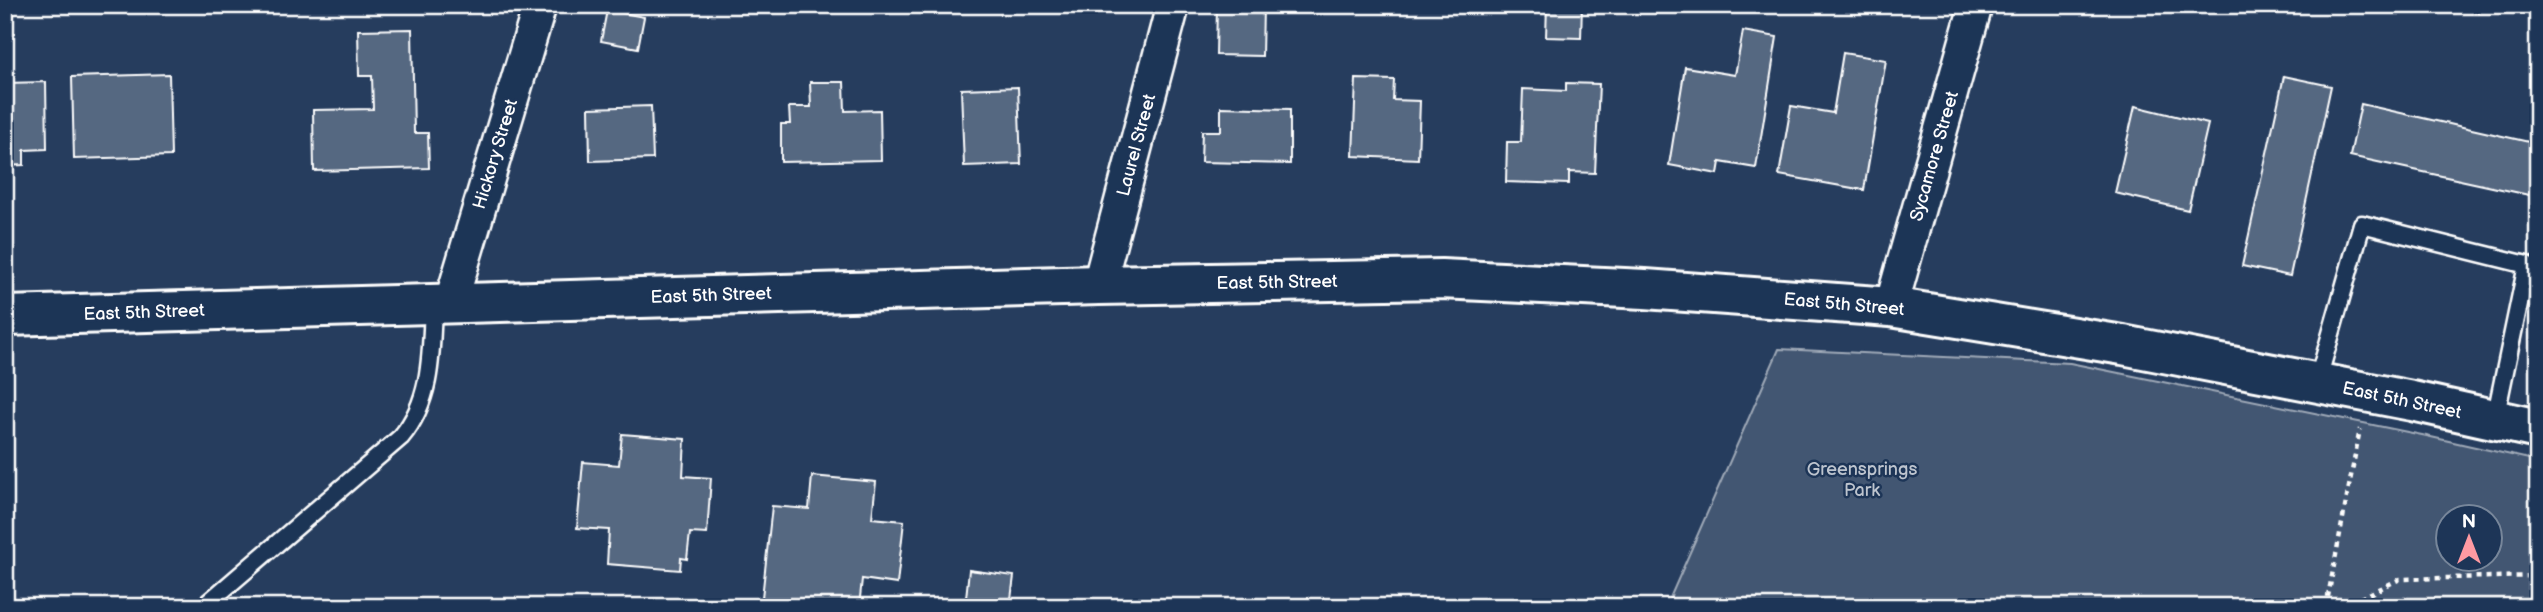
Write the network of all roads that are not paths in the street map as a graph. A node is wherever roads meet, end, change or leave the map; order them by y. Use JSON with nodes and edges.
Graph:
{"nodes":[{"id":1,"x":540,"y":5,"type":"edge"},
{"id":2,"x":1173,"y":5,"type":"edge"},
{"id":3,"x":1976,"y":5,"type":"edge"},
{"id":4,"x":1099,"y":285,"type":"junction"},
{"id":5,"x":442,"y":303,"type":"junction"},
{"id":6,"x":1891,"y":307,"type":"junction"},
{"id":7,"x":5,"y":316,"type":"edge"},
{"id":8,"x":2317,"y":383,"type":"junction"},
{"id":9,"x":2495,"y":419,"type":"junction"},
{"id":10,"x":2538,"y":429,"type":"edge"},
{"id":11,"x":203,"y":607,"type":"edge"}],
"edges":[{"from":1,"to":5,"type":"street","name":"Hickory Street"},
{"from":2,"to":4,"type":"street","name":"Laurel Street"},
{"from":3,"to":6,"type":"street","name":"Sycamore Street"},
{"from":4,"to":5,"type":"main road","name":"East 5th Street"},
{"from":4,"to":6,"type":"main road","name":"East 5th Street"},
{"from":5,"to":7,"type":"main road","name":"East 5th Street"},
{"from":5,"to":11,"type":"lane"},
{"from":6,"to":8,"type":"main road","name":"East 5th Street"},
{"from":8,"to":9,"type":"main road","name":"East 5th Street"},
{"from":8,"to":9,"type":"lane"},
{"from":9,"to":10,"type":"main road","name":"East 5th Street"}]}
